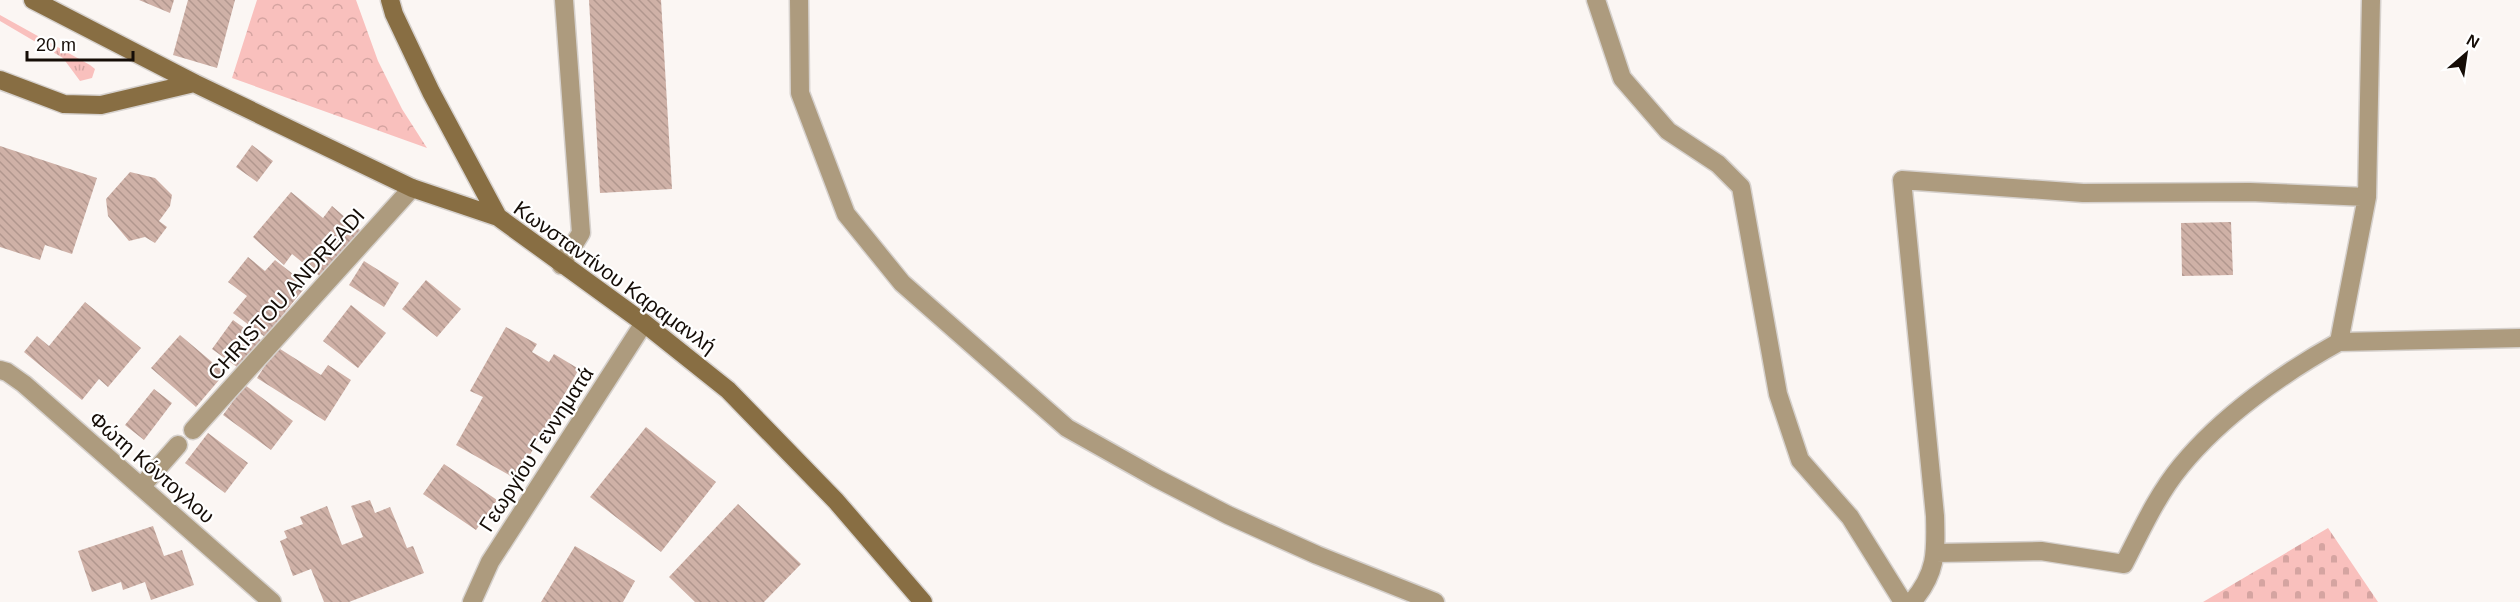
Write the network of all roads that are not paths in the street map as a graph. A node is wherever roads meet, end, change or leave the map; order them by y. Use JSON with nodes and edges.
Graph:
{"nodes":[{"id":1,"x":33,"y":0,"type":"edge"},
{"id":2,"x":390,"y":0,"type":"edge"},
{"id":3,"x":564,"y":0,"type":"edge"},
{"id":4,"x":800,"y":0,"type":"edge"},
{"id":5,"x":1596,"y":0,"type":"edge"},
{"id":6,"x":2371,"y":0,"type":"edge"},
{"id":7,"x":0,"y":80,"type":"edge"},
{"id":8,"x":194,"y":83,"type":"junction"},
{"id":9,"x":412,"y":188,"type":"junction"},
{"id":10,"x":2367,"y":197,"type":"junction"},
{"id":11,"x":498,"y":217,"type":"junction"},
{"id":12,"x":561,"y":265,"type":"junction"},
{"id":13,"x":644,"y":323,"type":"junction"},
{"id":14,"x":2520,"y":338,"type":"edge"},
{"id":15,"x":2339,"y":342,"type":"junction"},
{"id":16,"x":0,"y":370,"type":"edge"},
{"id":17,"x":193,"y":430,"type":"dead end"},
{"id":18,"x":178,"y":445,"type":"dead end"},
{"id":19,"x":141,"y":487,"type":"junction"},
{"id":20,"x":1936,"y":554,"type":"junction"},
{"id":21,"x":272,"y":602,"type":"edge"},
{"id":22,"x":472,"y":602,"type":"edge"},
{"id":23,"x":923,"y":602,"type":"edge"},
{"id":24,"x":1435,"y":602,"type":"edge"},
{"id":25,"x":1903,"y":602,"type":"edge"},
{"id":26,"x":1912,"y":602,"type":"edge"}],
"edges":[{"from":1,"to":8,"type":"main road","name":"Κωνσταντίνου Καραμανλή"},
{"from":2,"to":11,"type":"main road"},
{"from":3,"to":12,"type":"street"},
{"from":4,"to":24,"type":"street"},
{"from":5,"to":25,"type":"street"},
{"from":6,"to":10,"type":"street"},
{"from":7,"to":8,"type":"main road"},
{"from":8,"to":9,"type":"main road","name":"Κωνσταντίνου Καραμανλή"},
{"from":9,"to":11,"type":"main road","name":"Κωνσταντίνου Καραμανλή"},
{"from":9,"to":17,"type":"street","name":"CHRISTOU ANDREADI"},
{"from":10,"to":15,"type":"street"},
{"from":10,"to":20,"type":"street"},
{"from":11,"to":12,"type":"main road","name":"Κωνσταντίνου Καραμανλή"},
{"from":12,"to":13,"type":"main road","name":"Κωνσταντίνου Καραμανλή"},
{"from":13,"to":22,"type":"street","name":"Γεωργίου Γεννηματά"},
{"from":13,"to":23,"type":"main road","name":"Κωνσταντίνου Καραμανλή"},
{"from":14,"to":15,"type":"street"},
{"from":15,"to":20,"type":"street"},
{"from":16,"to":19,"type":"street","name":"Φώτη Κόντογλου"},
{"from":18,"to":19,"type":"street"},
{"from":19,"to":21,"type":"street","name":"Φώτη Κόντογλου"},
{"from":20,"to":26,"type":"street"}]}
